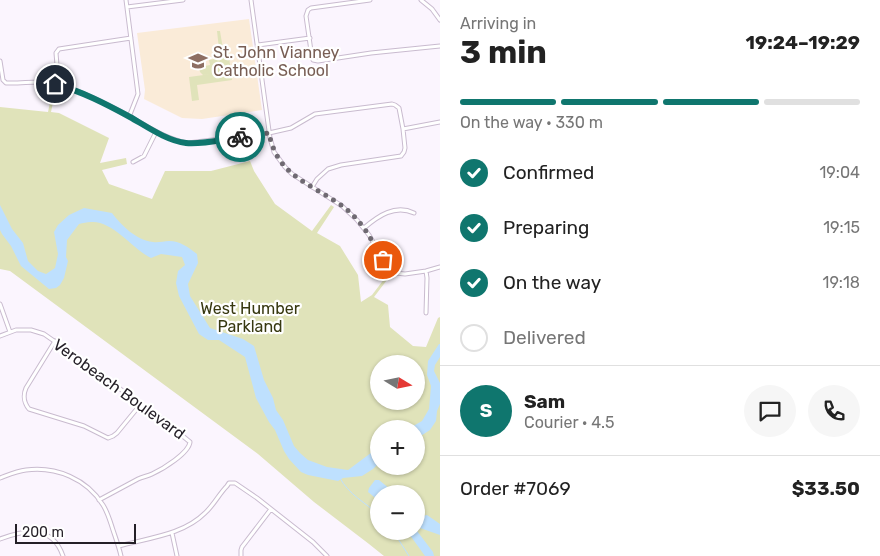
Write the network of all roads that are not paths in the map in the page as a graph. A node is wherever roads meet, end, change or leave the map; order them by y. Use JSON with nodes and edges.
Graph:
{"nodes":[{"id":1,"x":126,"y":0,"type":"edge"},
{"id":2,"x":183,"y":0,"type":"edge"},
{"id":3,"x":251,"y":0,"type":"edge"},
{"id":4,"x":370,"y":0,"type":"edge"},
{"id":5,"x":421,"y":0,"type":"edge"},
{"id":6,"x":128,"y":7,"type":"junction"},
{"id":7,"x":440,"y":20,"type":"edge"},
{"id":8,"x":131,"y":38,"type":"junction"},
{"id":9,"x":310,"y":38,"type":"junction"},
{"id":10,"x":258,"y":45,"type":"junction"},
{"id":11,"x":440,"y":46,"type":"edge"},
{"id":12,"x":0,"y":61,"type":"edge"},
{"id":13,"x":54,"y":84,"type":"junction"},
{"id":14,"x":129,"y":117,"type":"junction"},
{"id":15,"x":440,"y":122,"type":"edge"},
{"id":16,"x":403,"y":129,"type":"junction"},
{"id":17,"x":156,"y":132,"type":"junction"},
{"id":18,"x":269,"y":133,"type":"junction"},
{"id":19,"x":133,"y":162,"type":"dead end"},
{"id":20,"x":312,"y":187,"type":"junction"},
{"id":21,"x":414,"y":213,"type":"dead end"},
{"id":22,"x":364,"y":228,"type":"junction"},
{"id":23,"x":440,"y":267,"type":"edge"},
{"id":24,"x":426,"y":271,"type":"junction"},
{"id":25,"x":0,"y":304,"type":"edge"},
{"id":26,"x":426,"y":313,"type":"dead end"},
{"id":27,"x":10,"y":332,"type":"junction"},
{"id":28,"x":0,"y":336,"type":"edge"},
{"id":29,"x":55,"y":341,"type":"junction"},
{"id":30,"x":140,"y":404,"type":"junction"},
{"id":31,"x":0,"y":478,"type":"edge"},
{"id":32,"x":99,"y":500,"type":"junction"},
{"id":33,"x":271,"y":509,"type":"junction"},
{"id":34,"x":172,"y":533,"type":"junction"},
{"id":35,"x":0,"y":539,"type":"edge"},
{"id":36,"x":119,"y":546,"type":"junction"},
{"id":37,"x":63,"y":556,"type":"edge"},
{"id":38,"x":121,"y":556,"type":"edge"},
{"id":39,"x":177,"y":556,"type":"edge"},
{"id":40,"x":241,"y":556,"type":"edge"},
{"id":41,"x":327,"y":556,"type":"edge"}],
"edges":[{"from":1,"to":6,"type":"street"},
{"from":2,"to":6,"type":"street"},
{"from":3,"to":10,"type":"street"},
{"from":4,"to":9,"type":"street"},
{"from":5,"to":7,"type":"street"},
{"from":6,"to":8,"type":"street"},
{"from":8,"to":13,"type":"street"},
{"from":8,"to":14,"type":"street"},
{"from":9,"to":10,"type":"street"},
{"from":9,"to":11,"type":"street"},
{"from":10,"to":18,"type":"street"},
{"from":12,"to":13,"type":"street"},
{"from":13,"to":14,"type":"street"},
{"from":14,"to":17,"type":"street"},
{"from":15,"to":16,"type":"street"},
{"from":16,"to":18,"type":"street"},
{"from":16,"to":20,"type":"street"},
{"from":17,"to":18,"type":"street"},
{"from":17,"to":19,"type":"street"},
{"from":18,"to":20,"type":"street"},
{"from":20,"to":22,"type":"street"},
{"from":21,"to":22,"type":"street"},
{"from":22,"to":24,"type":"street"},
{"from":23,"to":24,"type":"street"},
{"from":24,"to":26,"type":"street"},
{"from":25,"to":27,"type":"street"},
{"from":27,"to":28,"type":"street","name":"Verobeach Boulevard"},
{"from":27,"to":29,"type":"street","name":"Verobeach Boulevard"},
{"from":29,"to":30,"type":"street","name":"Verobeach Boulevard"},
{"from":29,"to":30,"type":"street"},
{"from":30,"to":32,"type":"street","name":"Verobeach Boulevard"},
{"from":31,"to":32,"type":"street"},
{"from":32,"to":36,"type":"street"},
{"from":33,"to":34,"type":"street"},
{"from":33,"to":40,"type":"street"},
{"from":33,"to":41,"type":"street"},
{"from":34,"to":36,"type":"street"},
{"from":34,"to":39,"type":"street"},
{"from":35,"to":37,"type":"street"},
{"from":36,"to":38,"type":"street"}]}
